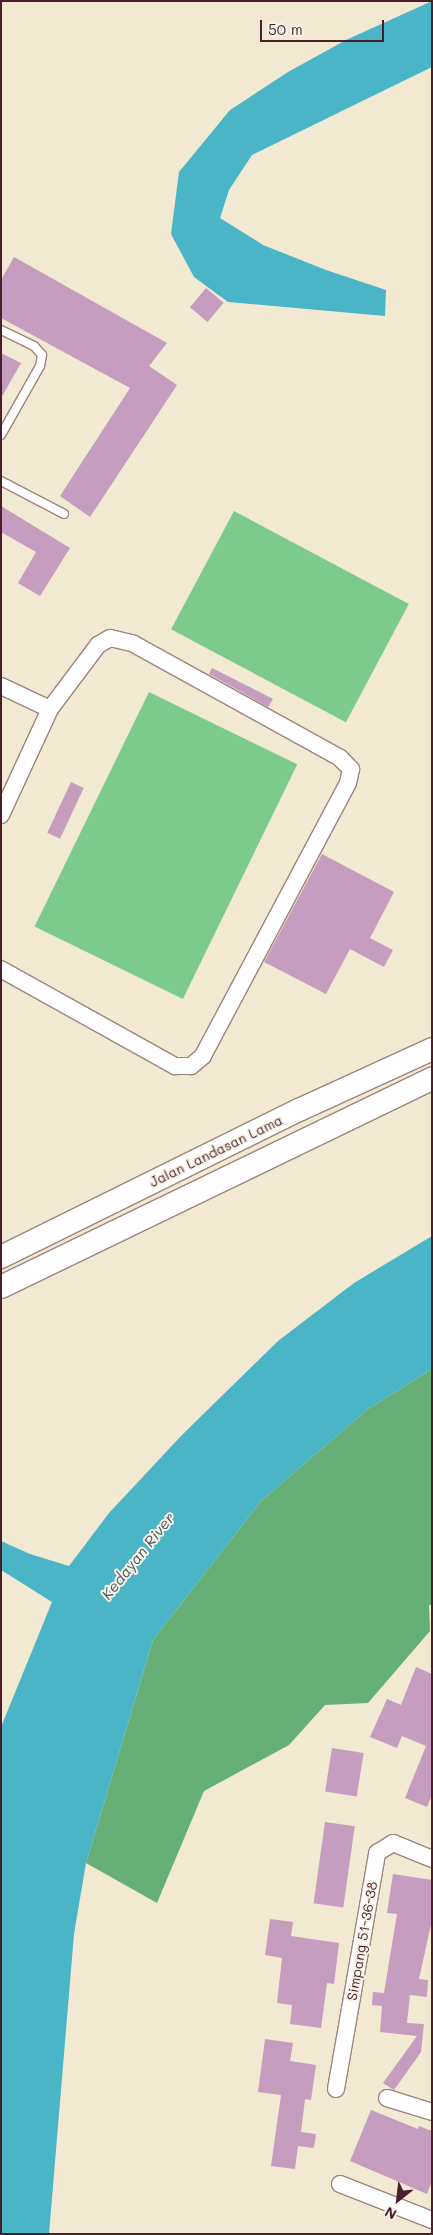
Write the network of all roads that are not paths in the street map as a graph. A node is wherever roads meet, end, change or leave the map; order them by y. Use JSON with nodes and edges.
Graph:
{"nodes":[{"id":1,"x":1,"y":330,"type":"edge"},
{"id":2,"x":1,"y":435,"type":"edge"},
{"id":3,"x":1,"y":482,"type":"edge"},
{"id":4,"x":64,"y":514,"type":"dead end"},
{"id":5,"x":1,"y":686,"type":"edge"},
{"id":6,"x":50,"y":709,"type":"junction"},
{"id":7,"x":1,"y":815,"type":"edge"},
{"id":8,"x":1,"y":969,"type":"edge"},
{"id":9,"x":432,"y":1049,"type":"edge"},
{"id":10,"x":432,"y":1079,"type":"edge"},
{"id":11,"x":1,"y":1257,"type":"edge"},
{"id":12,"x":1,"y":1287,"type":"edge"},
{"id":13,"x":432,"y":1859,"type":"edge"},
{"id":14,"x":336,"y":2089,"type":"dead end"},
{"id":15,"x":387,"y":2098,"type":"dead end"},
{"id":16,"x":432,"y":2112,"type":"edge"},
{"id":17,"x":340,"y":2184,"type":"dead end"},
{"id":18,"x":432,"y":2220,"type":"edge"}],
"edges":[{"from":1,"to":2,"type":"lane"},
{"from":3,"to":4,"type":"lane"},
{"from":5,"to":6,"type":"street"},
{"from":6,"to":7,"type":"street"},
{"from":6,"to":8,"type":"street"},
{"from":9,"to":11,"type":"main road","name":"Jalan Landasan Lama"},
{"from":10,"to":12,"type":"main road","name":"Jalan Landasan Lama"},
{"from":13,"to":14,"type":"street","name":"Simpang 51-36-38"},
{"from":15,"to":16,"type":"street"},
{"from":17,"to":18,"type":"street"}]}
